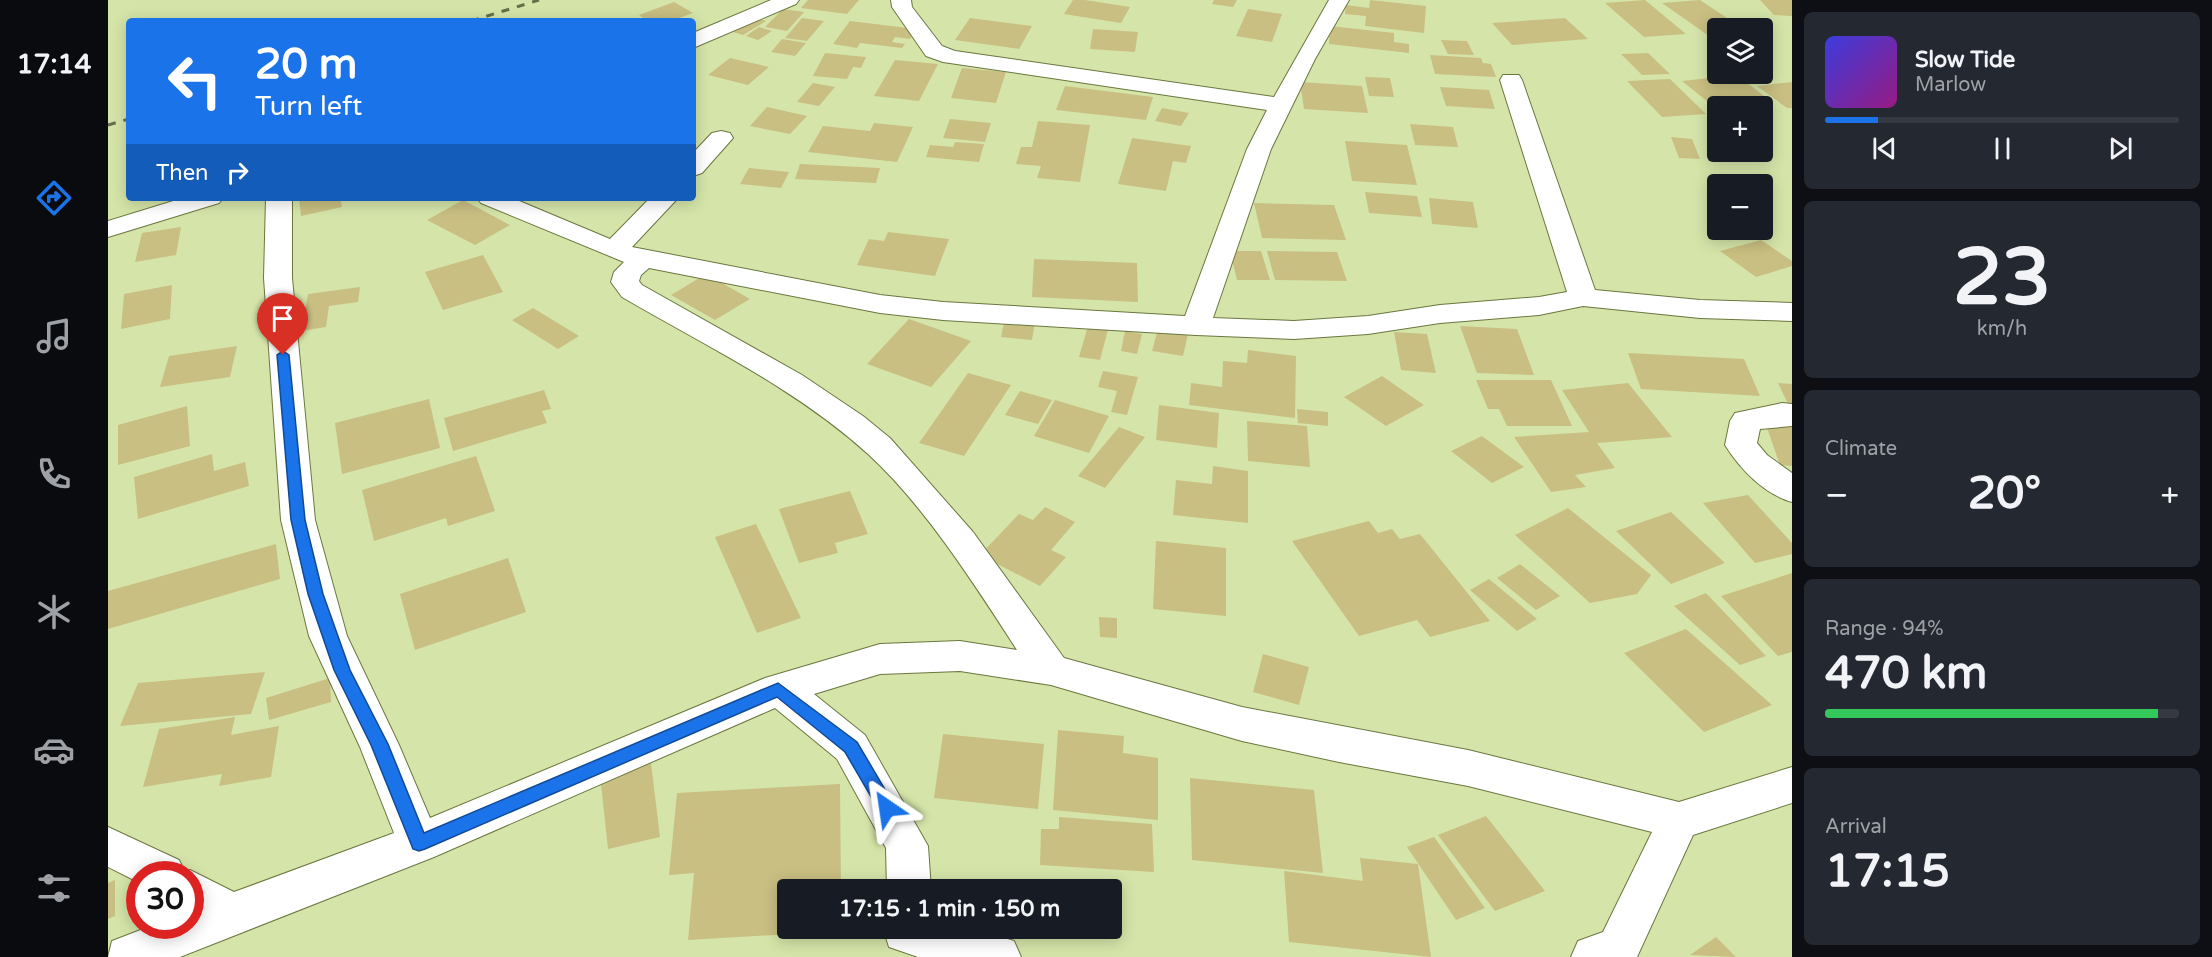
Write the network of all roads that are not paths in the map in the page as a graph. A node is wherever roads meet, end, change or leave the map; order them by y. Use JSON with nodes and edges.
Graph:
{"nodes":[{"id":1,"x":789,"y":0,"type":"edge"},
{"id":2,"x":901,"y":0,"type":"edge"},
{"id":3,"x":1339,"y":0,"type":"edge"},
{"id":4,"x":696,"y":40,"type":"edge"},
{"id":5,"x":1511,"y":80,"type":"dead end"},
{"id":6,"x":1283,"y":105,"type":"junction"},
{"id":7,"x":722,"y":138,"type":"dead end"},
{"id":8,"x":696,"y":165,"type":"edge"},
{"id":9,"x":200,"y":201,"type":"edge"},
{"id":10,"x":279,"y":201,"type":"edge"},
{"id":11,"x":497,"y":201,"type":"edge"},
{"id":12,"x":662,"y":201,"type":"edge"},
{"id":13,"x":108,"y":229,"type":"edge"},
{"id":14,"x":614,"y":250,"type":"junction"},
{"id":15,"x":644,"y":259,"type":"junction"},
{"id":16,"x":1583,"y":297,"type":"junction"},
{"id":17,"x":1792,"y":312,"type":"edge"},
{"id":18,"x":1196,"y":326,"type":"junction"},
{"id":19,"x":1792,"y":415,"type":"edge"},
{"id":20,"x":1792,"y":490,"type":"edge"},
{"id":21,"x":1051,"y":670,"type":"junction"},
{"id":22,"x":778,"y":689,"type":"junction"},
{"id":23,"x":1792,"y":785,"type":"edge"},
{"id":24,"x":1679,"y":821,"type":"junction"},
{"id":25,"x":419,"y":843,"type":"junction"},
{"id":26,"x":108,"y":846,"type":"edge"},
{"id":27,"x":138,"y":861,"type":"edge"},
{"id":28,"x":908,"y":879,"type":"edge"},
{"id":29,"x":204,"y":898,"type":"edge"},
{"id":30,"x":231,"y":914,"type":"junction"},
{"id":31,"x":931,"y":939,"type":"edge"},
{"id":32,"x":1613,"y":954,"type":"edge"},
{"id":33,"x":128,"y":957,"type":"edge"},
{"id":34,"x":998,"y":957,"type":"edge"}],
"edges":[{"from":1,"to":4,"type":"street"},
{"from":2,"to":6,"type":"street"},
{"from":3,"to":6,"type":"street"},
{"from":5,"to":16,"type":"street"},
{"from":6,"to":18,"type":"street"},
{"from":7,"to":8,"type":"street"},
{"from":9,"to":13,"type":"street"},
{"from":10,"to":25,"type":"street"},
{"from":11,"to":14,"type":"street"},
{"from":12,"to":14,"type":"street"},
{"from":14,"to":15,"type":"street"},
{"from":15,"to":18,"type":"street"},
{"from":15,"to":21,"type":"street"},
{"from":16,"to":17,"type":"street"},
{"from":16,"to":18,"type":"street"},
{"from":19,"to":20,"type":"street"},
{"from":21,"to":22,"type":"street"},
{"from":21,"to":24,"type":"street"},
{"from":22,"to":25,"type":"street"},
{"from":22,"to":28,"type":"street"},
{"from":23,"to":24,"type":"street"},
{"from":24,"to":32,"type":"street"},
{"from":25,"to":30,"type":"street"},
{"from":26,"to":27,"type":"street"},
{"from":29,"to":30,"type":"street"},
{"from":30,"to":33,"type":"street"},
{"from":31,"to":34,"type":"street"}]}
